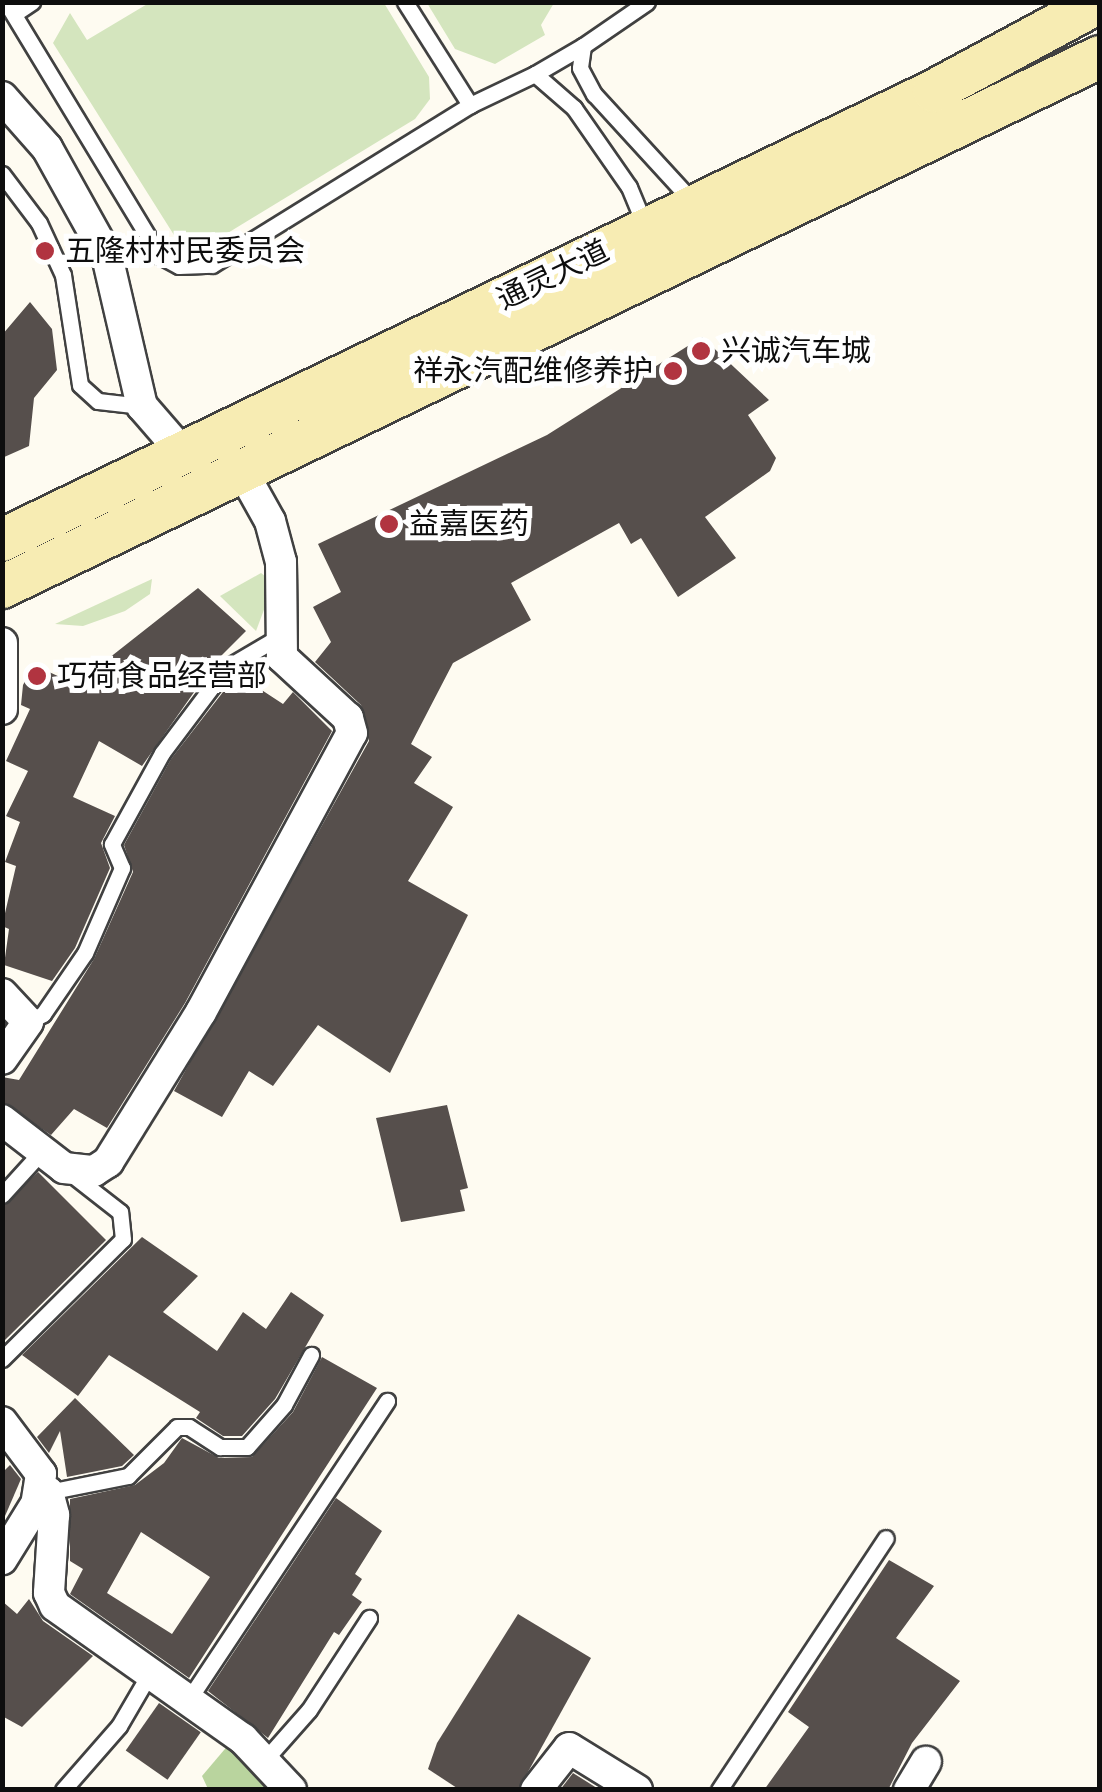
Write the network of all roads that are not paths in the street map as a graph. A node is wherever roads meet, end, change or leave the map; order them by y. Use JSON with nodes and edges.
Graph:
{"nodes":[{"id":1,"x":32,"y":2,"type":"edge"},
{"id":2,"x":405,"y":2,"type":"edge"},
{"id":3,"x":647,"y":2,"type":"edge"},
{"id":4,"x":10,"y":8,"type":"edge"},
{"id":5,"x":1074,"y":9,"type":"edge"},
{"id":6,"x":583,"y":46,"type":"junction"},
{"id":7,"x":1100,"y":57,"type":"edge"},
{"id":8,"x":536,"y":74,"type":"junction"},
{"id":9,"x":2,"y":96,"type":"edge"},
{"id":10,"x":470,"y":105,"type":"junction"},
{"id":11,"x":2,"y":174,"type":"edge"},
{"id":12,"x":697,"y":206,"type":"junction"},
{"id":13,"x":646,"y":230,"type":"junction"},
{"id":14,"x":142,"y":406,"type":"junction"},
{"id":15,"x":181,"y":451,"type":"junction"},
{"id":16,"x":242,"y":471,"type":"junction"},
{"id":17,"x":2,"y":540,"type":"edge"},
{"id":18,"x":2,"y":587,"type":"edge"},
{"id":19,"x":278,"y":638,"type":"junction"},
{"id":20,"x":2,"y":643,"type":"edge"},
{"id":21,"x":2,"y":709,"type":"edge"},
{"id":22,"x":2,"y":994,"type":"edge"},
{"id":23,"x":28,"y":1022,"type":"junction"},
{"id":24,"x":2,"y":1059,"type":"edge"},
{"id":25,"x":2,"y":1120,"type":"edge"},
{"id":26,"x":53,"y":1160,"type":"junction"},
{"id":27,"x":2,"y":1195,"type":"edge"},
{"id":28,"x":312,"y":1355,"type":"dead end"},
{"id":29,"x":2,"y":1359,"type":"edge"},
{"id":30,"x":387,"y":1402,"type":"dead end"},
{"id":31,"x":2,"y":1422,"type":"edge"},
{"id":32,"x":44,"y":1490,"type":"junction"},
{"id":33,"x":886,"y":1538,"type":"dead end"},
{"id":34,"x":2,"y":1558,"type":"edge"},
{"id":35,"x":369,"y":1618,"type":"dead end"},
{"id":36,"x":150,"y":1673,"type":"junction"},
{"id":37,"x":189,"y":1700,"type":"junction"},
{"id":38,"x":263,"y":1762,"type":"junction"},
{"id":39,"x":926,"y":1762,"type":"dead end"},
{"id":40,"x":63,"y":1790,"type":"edge"},
{"id":41,"x":291,"y":1790,"type":"edge"},
{"id":42,"x":536,"y":1790,"type":"edge"},
{"id":43,"x":637,"y":1790,"type":"edge"},
{"id":44,"x":719,"y":1790,"type":"edge"},
{"id":45,"x":909,"y":1790,"type":"edge"}],
"edges":[{"from":1,"to":4,"type":"lane"},
{"from":2,"to":10,"type":"lane"},
{"from":3,"to":6,"type":"lane"},
{"from":4,"to":10,"type":"lane"},
{"from":5,"to":12,"type":"main road","name":"通灵大道"},
{"from":6,"to":8,"type":"lane"},
{"from":6,"to":12,"type":"lane"},
{"from":7,"to":16,"type":"main road","name":"通灵大道"},
{"from":8,"to":10,"type":"lane"},
{"from":8,"to":13,"type":"lane"},
{"from":9,"to":14,"type":"street"},
{"from":11,"to":14,"type":"lane"},
{"from":12,"to":13,"type":"main road","name":"通灵大道"},
{"from":13,"to":15,"type":"main road","name":"通灵大道"},
{"from":14,"to":15,"type":"street"},
{"from":15,"to":17,"type":"main road","name":"通灵大道"},
{"from":16,"to":18,"type":"main road","name":"通灵大道"},
{"from":16,"to":19,"type":"street"},
{"from":19,"to":23,"type":"lane"},
{"from":19,"to":26,"type":"street"},
{"from":20,"to":21,"type":"street"},
{"from":22,"to":23,"type":"street"},
{"from":23,"to":24,"type":"street"},
{"from":25,"to":26,"type":"street"},
{"from":26,"to":27,"type":"lane"},
{"from":26,"to":29,"type":"lane"},
{"from":28,"to":32,"type":"lane"},
{"from":30,"to":37,"type":"lane"},
{"from":31,"to":32,"type":"street"},
{"from":32,"to":34,"type":"street"},
{"from":32,"to":36,"type":"street"},
{"from":33,"to":44,"type":"lane"},
{"from":35,"to":38,"type":"lane"},
{"from":36,"to":37,"type":"street"},
{"from":36,"to":40,"type":"lane"},
{"from":37,"to":38,"type":"street"},
{"from":38,"to":41,"type":"street"},
{"from":39,"to":45,"type":"street"},
{"from":42,"to":43,"type":"street"}]}
